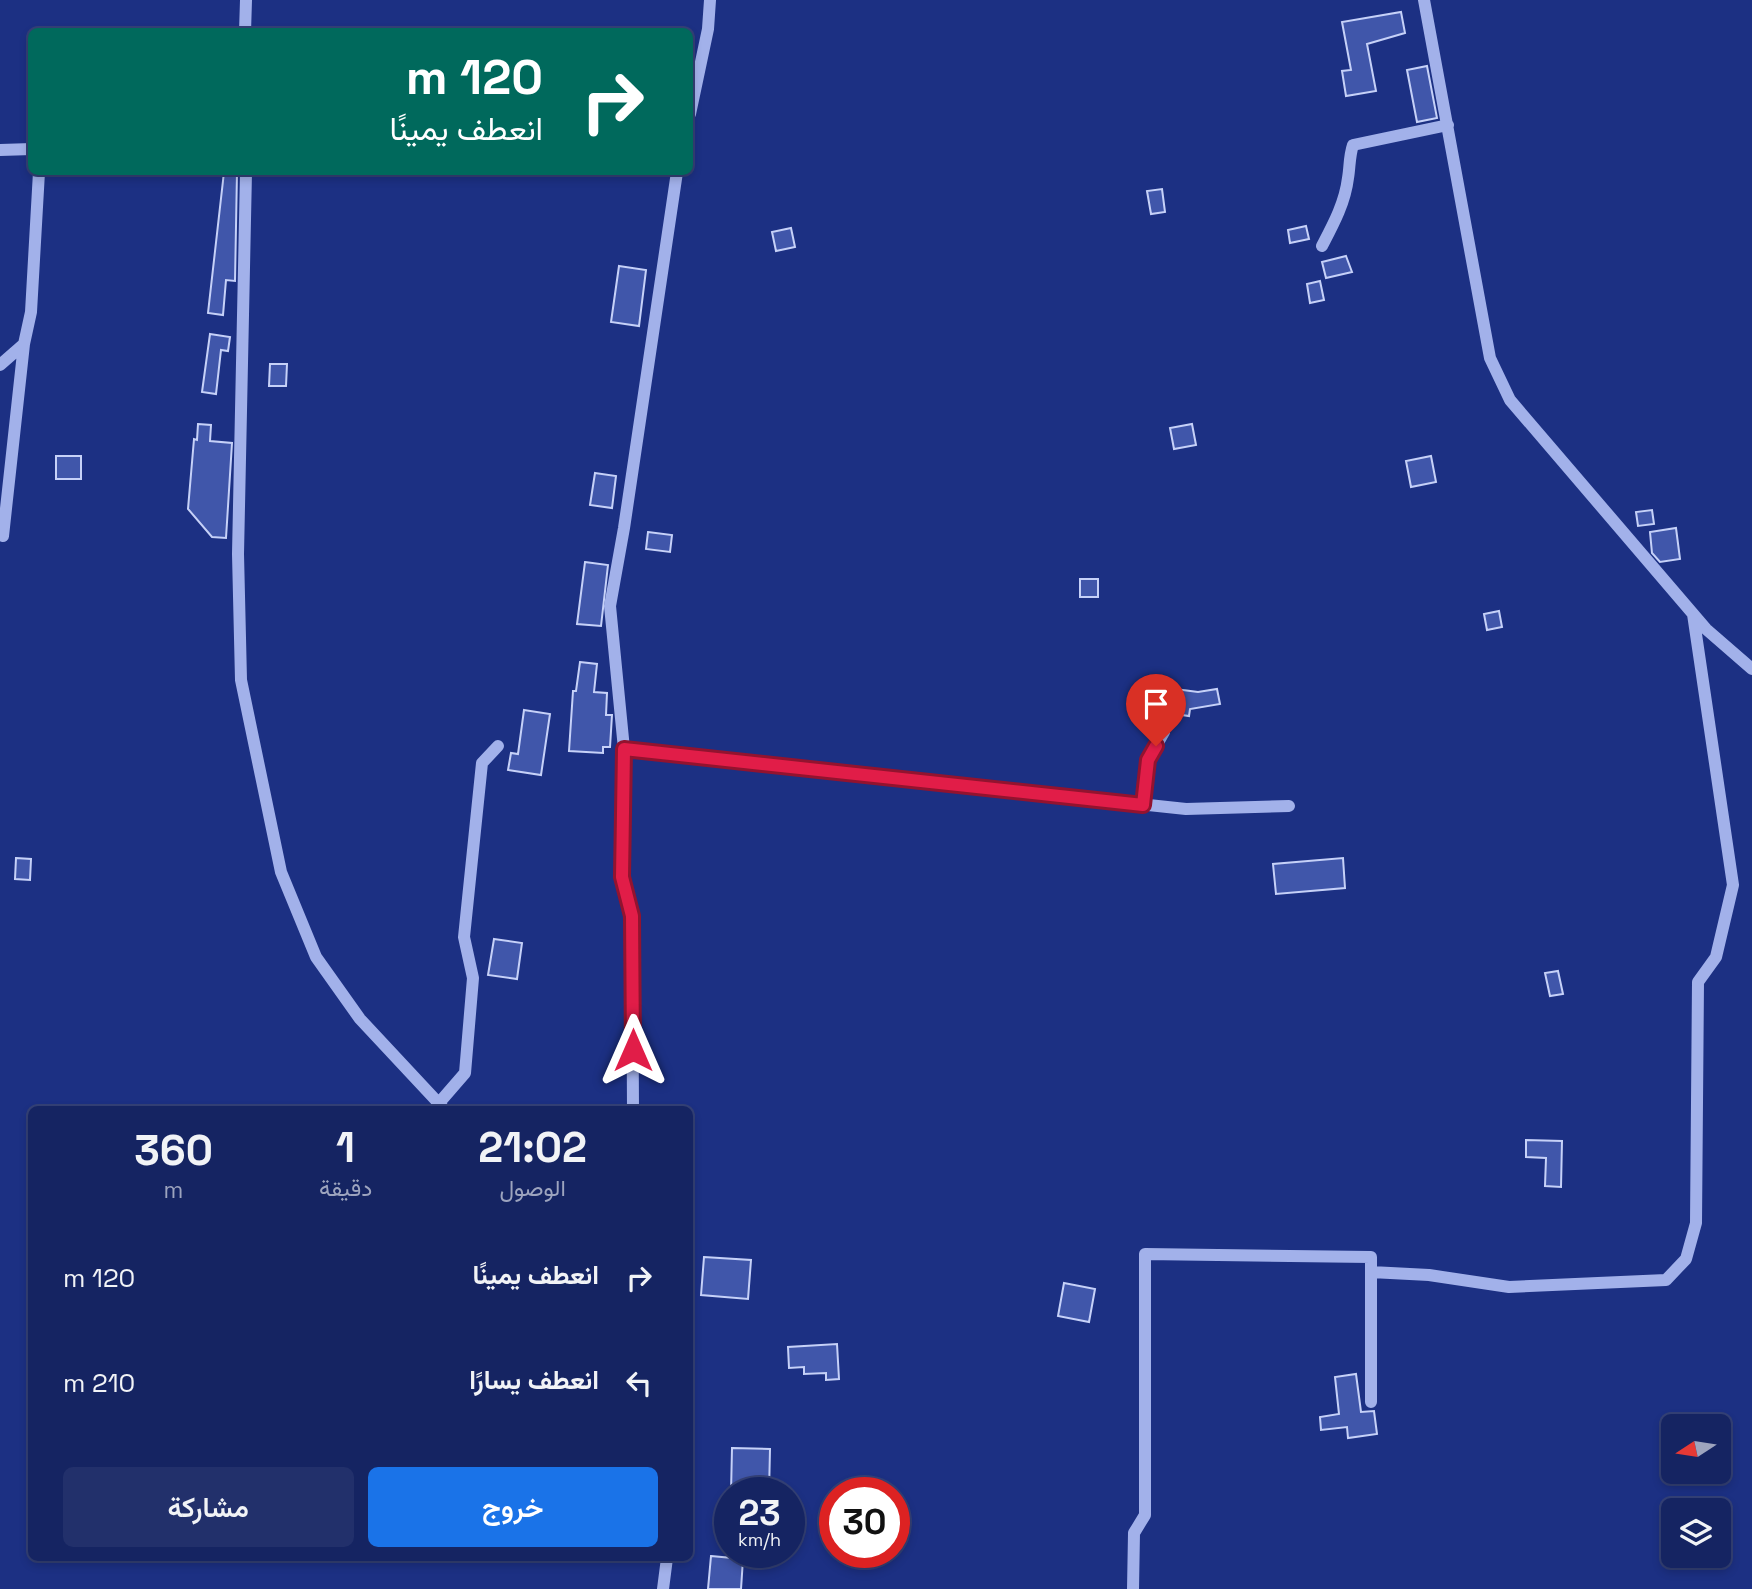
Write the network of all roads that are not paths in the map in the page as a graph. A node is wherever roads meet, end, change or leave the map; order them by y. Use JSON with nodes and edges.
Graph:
{"nodes":[{"id":1,"x":247,"y":0,"type":"edge"},
{"id":2,"x":710,"y":0,"type":"edge"},
{"id":3,"x":1424,"y":0,"type":"edge"},
{"id":4,"x":245,"y":28,"type":"edge"},
{"id":5,"x":693,"y":100,"type":"edge"},
{"id":6,"x":1448,"y":125,"type":"junction"},
{"id":7,"x":28,"y":149,"type":"edge"},
{"id":8,"x":0,"y":150,"type":"edge"},
{"id":9,"x":39,"y":175,"type":"edge"},
{"id":10,"x":246,"y":175,"type":"edge"},
{"id":11,"x":677,"y":175,"type":"edge"},
{"id":12,"x":1322,"y":246,"type":"dead end"},
{"id":13,"x":24,"y":344,"type":"junction"},
{"id":14,"x":0,"y":366,"type":"edge"},
{"id":15,"x":3,"y":536,"type":"dead end"},
{"id":16,"x":1693,"y":614,"type":"junction"},
{"id":17,"x":1752,"y":670,"type":"edge"},
{"id":18,"x":1153,"y":714,"type":"dead end"},
{"id":19,"x":498,"y":746,"type":"dead end"},
{"id":20,"x":624,"y":749,"type":"junction"},
{"id":21,"x":1143,"y":805,"type":"junction"},
{"id":22,"x":1289,"y":806,"type":"dead end"},
{"id":23,"x":442,"y":1106,"type":"edge"},
{"id":24,"x":633,"y":1106,"type":"edge"},
{"id":25,"x":1371,"y":1272,"type":"junction"},
{"id":26,"x":1371,"y":1402,"type":"dead end"},
{"id":27,"x":667,"y":1561,"type":"edge"},
{"id":28,"x":663,"y":1589,"type":"edge"},
{"id":29,"x":1133,"y":1589,"type":"edge"}],
"edges":[{"from":1,"to":4,"type":"street"},
{"from":2,"to":5,"type":"street"},
{"from":3,"to":6,"type":"street"},
{"from":6,"to":12,"type":"street"},
{"from":6,"to":16,"type":"street"},
{"from":7,"to":8,"type":"street"},
{"from":9,"to":13,"type":"street"},
{"from":10,"to":23,"type":"street"},
{"from":11,"to":20,"type":"street"},
{"from":13,"to":14,"type":"street"},
{"from":13,"to":15,"type":"street"},
{"from":16,"to":17,"type":"street"},
{"from":16,"to":25,"type":"street"},
{"from":18,"to":21,"type":"street"},
{"from":19,"to":23,"type":"street"},
{"from":20,"to":21,"type":"street"},
{"from":20,"to":24,"type":"street"},
{"from":21,"to":22,"type":"street"},
{"from":25,"to":26,"type":"street"},
{"from":25,"to":29,"type":"street"},
{"from":27,"to":28,"type":"street"}]}
